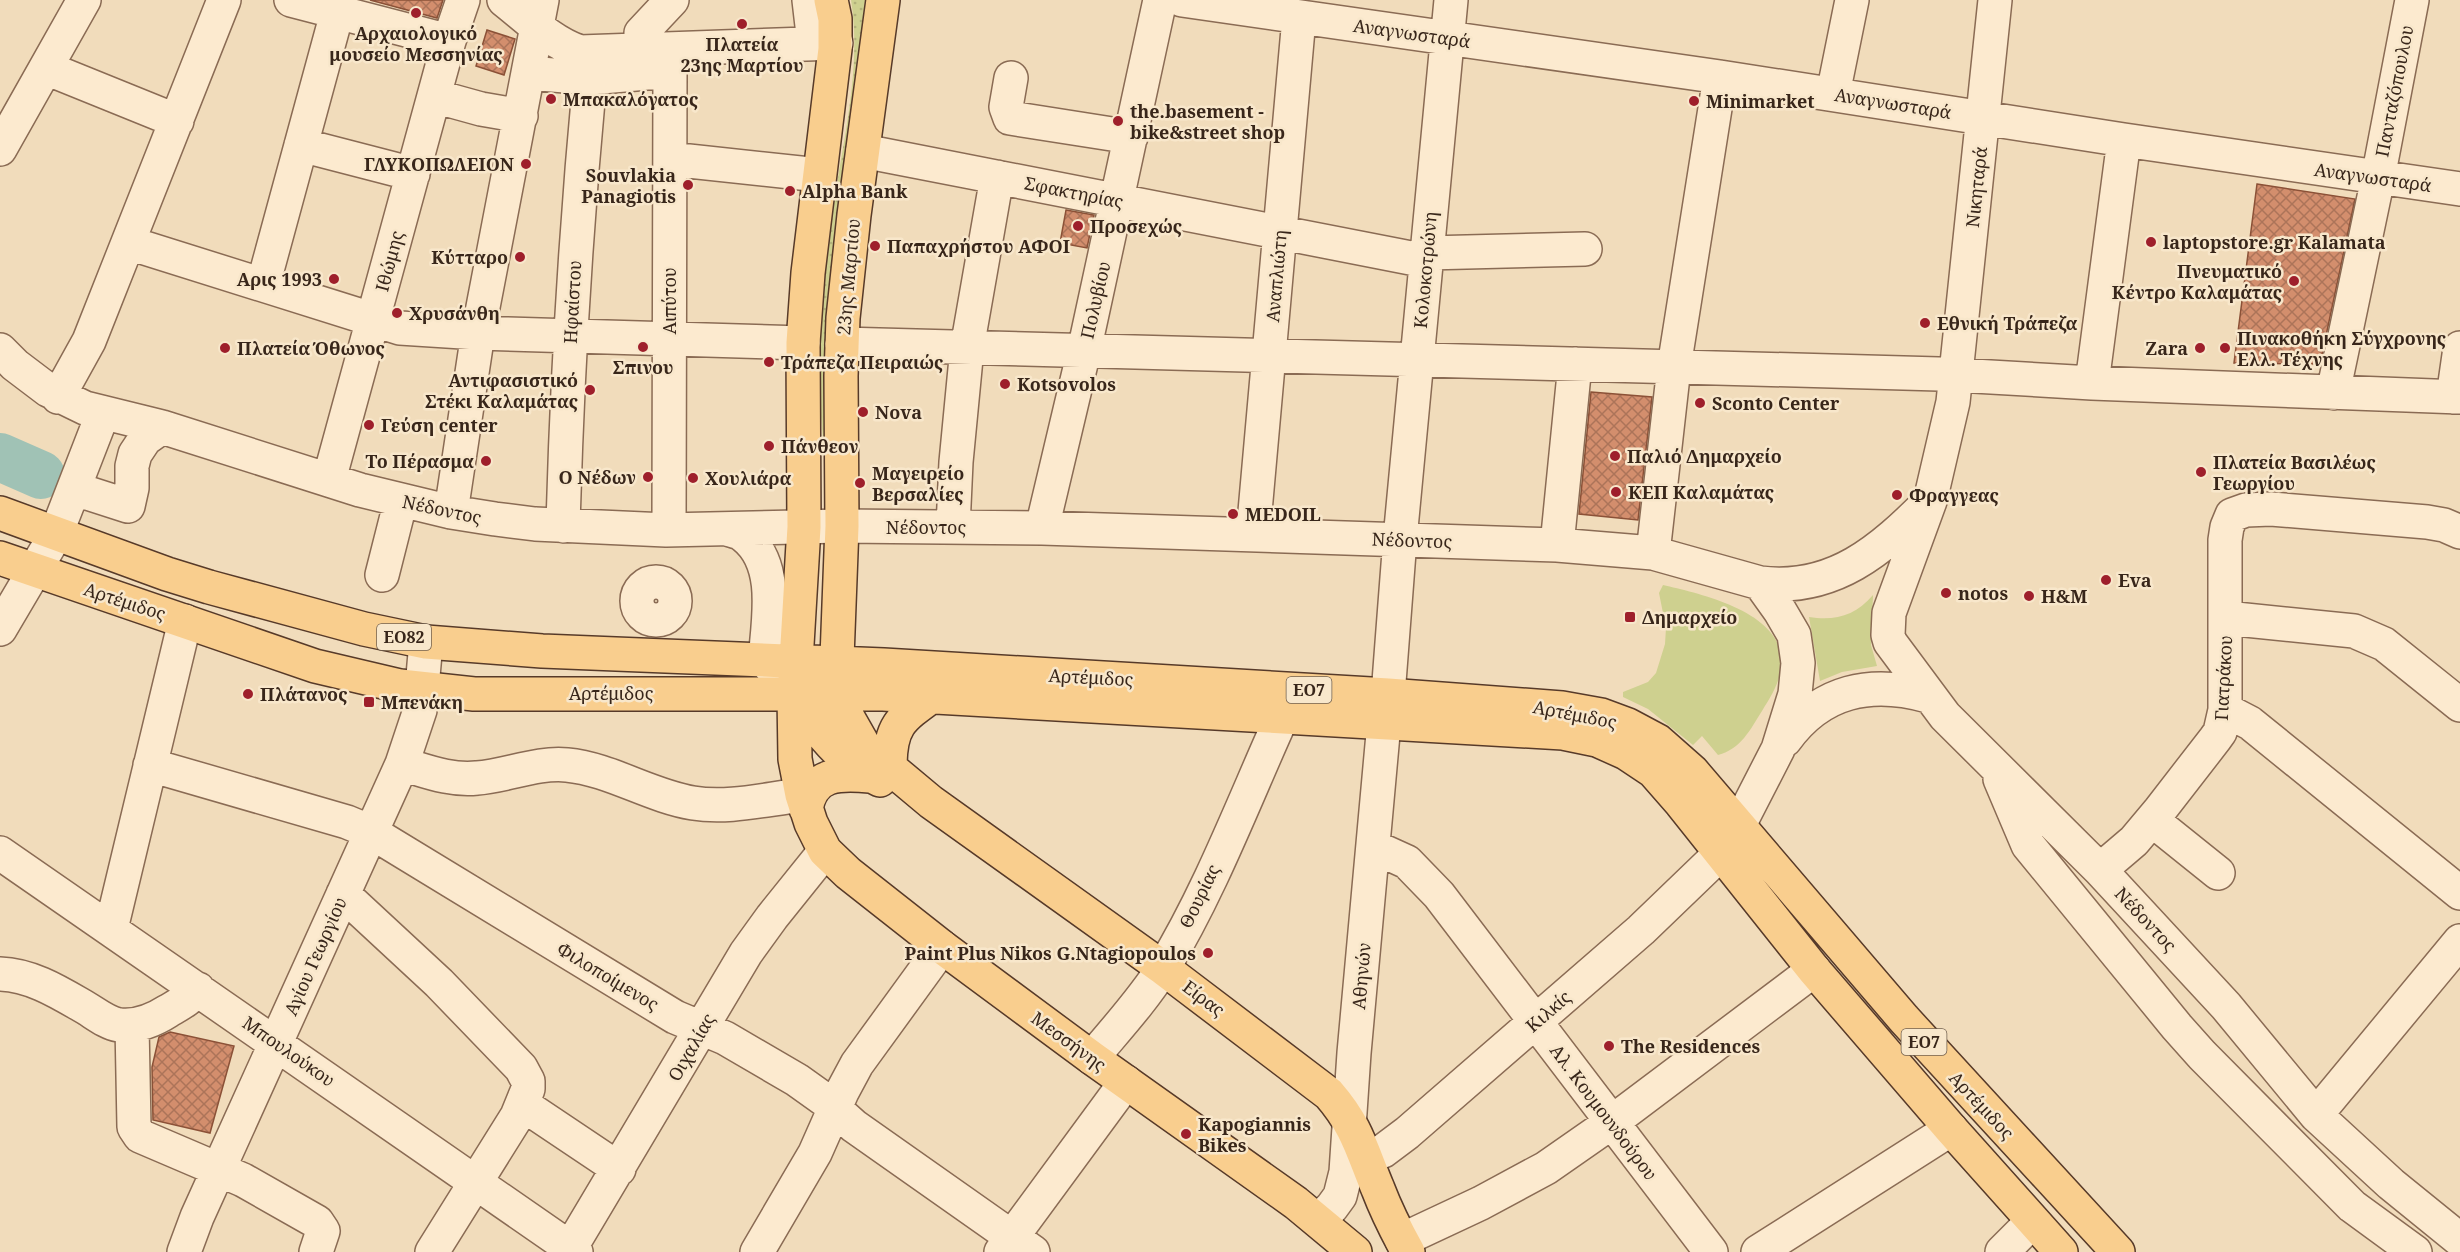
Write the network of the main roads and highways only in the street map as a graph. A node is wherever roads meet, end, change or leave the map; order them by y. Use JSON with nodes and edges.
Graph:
{"nodes":[{"id":1,"x":831,"y":0,"type":"edge"},
{"id":2,"x":883,"y":0,"type":"edge"},
{"id":3,"x":0,"y":513,"type":"edge"},
{"id":4,"x":0,"y":558,"type":"edge"},
{"id":5,"x":781,"y":660,"type":"junction"},
{"id":6,"x":837,"y":663,"type":"junction"},
{"id":7,"x":794,"y":695,"type":"junction"},
{"id":8,"x":835,"y":695,"type":"junction"},
{"id":9,"x":932,"y":696,"type":"junction"},
{"id":10,"x":1386,"y":709,"type":"junction"},
{"id":11,"x":880,"y":771,"type":"junction"},
{"id":12,"x":804,"y":802,"type":"junction"},
{"id":13,"x":1405,"y":1246,"type":"edge"},
{"id":14,"x":1342,"y":1250,"type":"edge"},
{"id":15,"x":2061,"y":1252,"type":"edge"},
{"id":16,"x":2118,"y":1252,"type":"edge"}],
"edges":[{"from":1,"to":5,"type":"main road","name":"Μεσσήνης"},
{"from":2,"to":6,"type":"main road","name":"23ης Μαρτίου"},
{"from":3,"to":5,"type":"main road","name":"Αρτέμιδος","number":"ΕΟ82"},
{"from":4,"to":7,"type":"main road","name":"Αρτέμιδος"},
{"from":5,"to":6,"type":"main road","name":"Αρτέμιδος","number":"ΕΟ7"},
{"from":5,"to":7,"type":"main road","name":"Μεσσήνης"},
{"from":6,"to":8,"type":"main road"},
{"from":6,"to":10,"type":"main road","name":"Αρτέμιδος","number":"ΕΟ7"},
{"from":7,"to":8,"type":"main road","name":"Αρτέμιδος","number":"ΕΟ7"},
{"from":7,"to":11,"type":"main road"},
{"from":7,"to":12,"type":"main road","name":"Μεσσήνης"},
{"from":8,"to":9,"type":"main road","name":"Αρτέμιδος","number":"ΕΟ7"},
{"from":8,"to":11,"type":"main road","name":"Είρας"},
{"from":9,"to":10,"type":"main road","name":"Αρτέμιδος","number":"ΕΟ7"},
{"from":9,"to":11,"type":"main road"},
{"from":10,"to":15,"type":"main road","name":"Αρτέμιδος","number":"ΕΟ7"},
{"from":10,"to":16,"type":"main road","name":"Αρτέμιδος","number":"ΕΟ7"},
{"from":11,"to":12,"type":"main road"},
{"from":11,"to":13,"type":"main road","name":"Είρας"},
{"from":12,"to":14,"type":"main road","name":"Μεσσήνης"}]}
